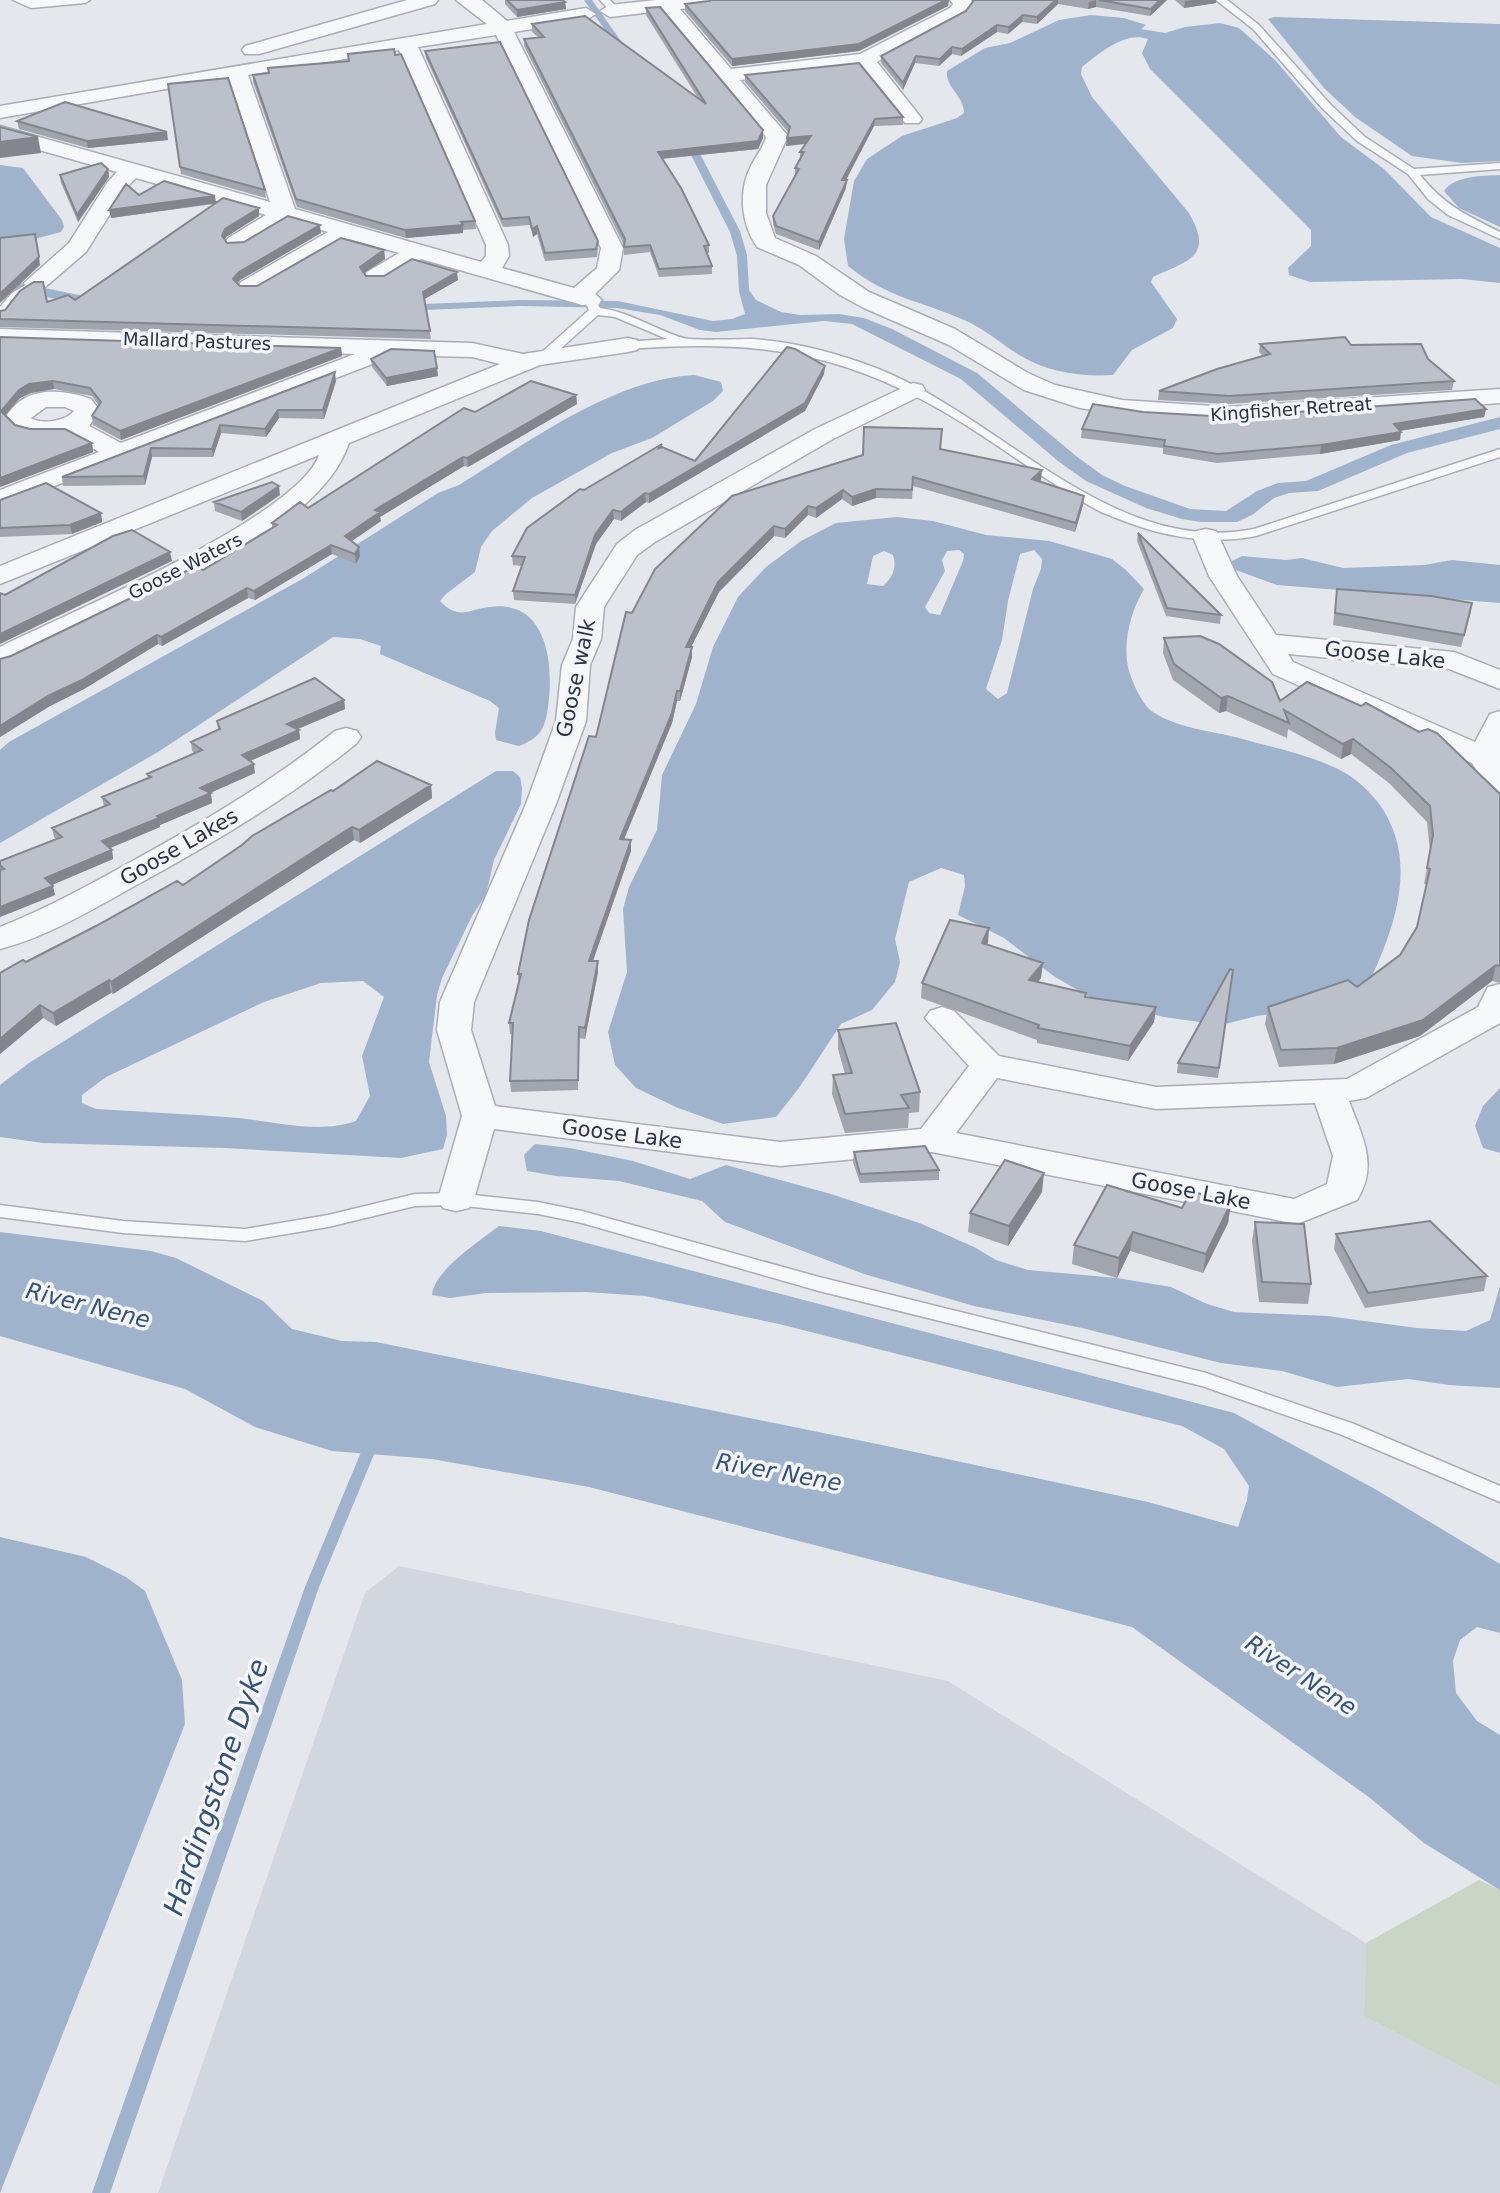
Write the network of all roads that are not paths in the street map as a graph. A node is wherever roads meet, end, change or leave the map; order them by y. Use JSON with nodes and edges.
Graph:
{"nodes":[{"id":1,"x":18,"y":0,"type":"edge"},
{"id":2,"x":85,"y":0,"type":"edge"},
{"id":3,"x":428,"y":0,"type":"edge"},
{"id":4,"x":466,"y":0,"type":"edge"},
{"id":5,"x":708,"y":0,"type":"edge"},
{"id":6,"x":960,"y":0,"type":"edge"},
{"id":7,"x":1222,"y":0,"type":"edge"},
{"id":8,"x":667,"y":5,"type":"junction"},
{"id":9,"x":610,"y":8,"type":"edge"},
{"id":10,"x":586,"y":14,"type":"joint"},
{"id":11,"x":502,"y":27,"type":"junction"},
{"id":12,"x":406,"y":43,"type":"junction"},
{"id":13,"x":865,"y":60,"type":"junction"},
{"id":14,"x":237,"y":72,"type":"junction"},
{"id":15,"x":727,"y":75,"type":"junction"},
{"id":16,"x":154,"y":86,"type":"junction"},
{"id":17,"x":0,"y":113,"type":"edge"},
{"id":18,"x":912,"y":119,"type":"dead end"},
{"id":19,"x":0,"y":132,"type":"edge"},
{"id":20,"x":1500,"y":166,"type":"edge"},
{"id":21,"x":133,"y":169,"type":"junction"},
{"id":22,"x":1412,"y":172,"type":"junction"},
{"id":23,"x":285,"y":213,"type":"junction"},
{"id":24,"x":348,"y":230,"type":"junction"},
{"id":25,"x":1500,"y":236,"type":"edge"},
{"id":26,"x":236,"y":243,"type":"edge"},
{"id":27,"x":420,"y":250,"type":"junction"},
{"id":28,"x":486,"y":270,"type":"junction"},
{"id":29,"x":375,"y":277,"type":"edge"},
{"id":30,"x":36,"y":283,"type":"joint"},
{"id":31,"x":249,"y":287,"type":"edge"},
{"id":32,"x":590,"y":304,"type":"junction"},
{"id":33,"x":0,"y":314,"type":"edge"},
{"id":34,"x":0,"y":336,"type":"edge"},
{"id":35,"x":682,"y":340,"type":"junction"},
{"id":36,"x":628,"y":345,"type":"joint"},
{"id":37,"x":395,"y":347,"type":"junction"},
{"id":38,"x":536,"y":359,"type":"junction"},
{"id":39,"x":913,"y":390,"type":"junction"},
{"id":40,"x":1500,"y":396,"type":"edge"},
{"id":41,"x":68,"y":427,"type":"edge"},
{"id":42,"x":338,"y":438,"type":"junction"},
{"id":43,"x":118,"y":453,"type":"junction"},
{"id":44,"x":1500,"y":453,"type":"edge"},
{"id":45,"x":0,"y":499,"type":"edge"},
{"id":46,"x":1206,"y":537,"type":"junction"},
{"id":47,"x":0,"y":576,"type":"edge"},
{"id":48,"x":1267,"y":643,"type":"junction"},
{"id":49,"x":0,"y":658,"type":"edge"},
{"id":50,"x":1500,"y":680,"type":"edge"},
{"id":51,"x":1500,"y":720,"type":"edge"},
{"id":52,"x":346,"y":737,"type":"dead end"},
{"id":53,"x":1483,"y":757,"type":"junction"},
{"id":54,"x":1500,"y":785,"type":"edge"},
{"id":55,"x":0,"y":939,"type":"edge"},
{"id":56,"x":1500,"y":994,"type":"edge"},
{"id":57,"x":942,"y":1018,"type":"dead end"},
{"id":58,"x":988,"y":1065,"type":"junction"},
{"id":59,"x":1328,"y":1091,"type":"junction"},
{"id":60,"x":480,"y":1115,"type":"junction"},
{"id":61,"x":932,"y":1140,"type":"junction"},
{"id":62,"x":456,"y":1199,"type":"junction"},
{"id":63,"x":0,"y":1211,"type":"edge"},
{"id":64,"x":1500,"y":1494,"type":"edge"}],
"edges":[{"from":1,"to":2,"type":"lane"},
{"from":3,"to":16,"type":"street"},
{"from":4,"to":11,"type":"street"},
{"from":5,"to":8,"type":"street"},
{"from":6,"to":13,"type":"street"},
{"from":7,"to":22,"type":"lane"},
{"from":8,"to":9,"type":"street"},
{"from":8,"to":15,"type":"street"},
{"from":9,"to":10,"type":"lane"},
{"from":10,"to":11,"type":"street"},
{"from":11,"to":12,"type":"street"},
{"from":11,"to":32,"type":"street"},
{"from":12,"to":14,"type":"street"},
{"from":12,"to":28,"type":"street"},
{"from":13,"to":15,"type":"street"},
{"from":13,"to":18,"type":"street"},
{"from":14,"to":16,"type":"street"},
{"from":14,"to":23,"type":"street"},
{"from":15,"to":40,"type":"street","name":"Kingfisher Retreat"},
{"from":16,"to":17,"type":"street"},
{"from":19,"to":21,"type":"street"},
{"from":20,"to":22,"type":"lane"},
{"from":21,"to":23,"type":"street"},
{"from":21,"to":30,"type":"street"},
{"from":22,"to":25,"type":"lane"},
{"from":23,"to":24,"type":"street"},
{"from":23,"to":26,"type":"street"},
{"from":24,"to":27,"type":"street"},
{"from":24,"to":31,"type":"street"},
{"from":27,"to":28,"type":"street"},
{"from":27,"to":29,"type":"street"},
{"from":28,"to":32,"type":"street"},
{"from":30,"to":33,"type":"lane"},
{"from":32,"to":35,"type":"lane"},
{"from":32,"to":38,"type":"lane"},
{"from":34,"to":37,"type":"street","name":"Mallard Pastures"},
{"from":35,"to":36,"type":"lane"},
{"from":35,"to":39,"type":"lane"},
{"from":36,"to":38,"type":"street"},
{"from":37,"to":38,"type":"street","name":"Mallard Pastures"},
{"from":37,"to":43,"type":"street","name":"Mallard Pastures"},
{"from":38,"to":42,"type":"street"},
{"from":39,"to":46,"type":"lane"},
{"from":39,"to":60,"type":"street","name":"Goose walk"},
{"from":41,"to":43,"type":"street"},
{"from":42,"to":47,"type":"street"},
{"from":42,"to":49,"type":"street","name":"Goose Waters"},
{"from":43,"to":45,"type":"street","name":"Mallard Pastures"},
{"from":44,"to":46,"type":"lane"},
{"from":46,"to":48,"type":"street","name":"Goose Lake"},
{"from":48,"to":50,"type":"street","name":"Goose Lake"},
{"from":48,"to":53,"type":"street","name":"Goose Lake"},
{"from":51,"to":53,"type":"street"},
{"from":52,"to":55,"type":"street","name":"Goose Lakes"},
{"from":53,"to":54,"type":"street"},
{"from":56,"to":59,"type":"street"},
{"from":57,"to":58,"type":"street"},
{"from":58,"to":59,"type":"street"},
{"from":58,"to":61,"type":"street"},
{"from":59,"to":61,"type":"street","name":"Goose Lake"},
{"from":60,"to":61,"type":"street","name":"Goose Lake"},
{"from":60,"to":62,"type":"street"},
{"from":62,"to":63,"type":"lane"},
{"from":62,"to":64,"type":"lane"}]}
